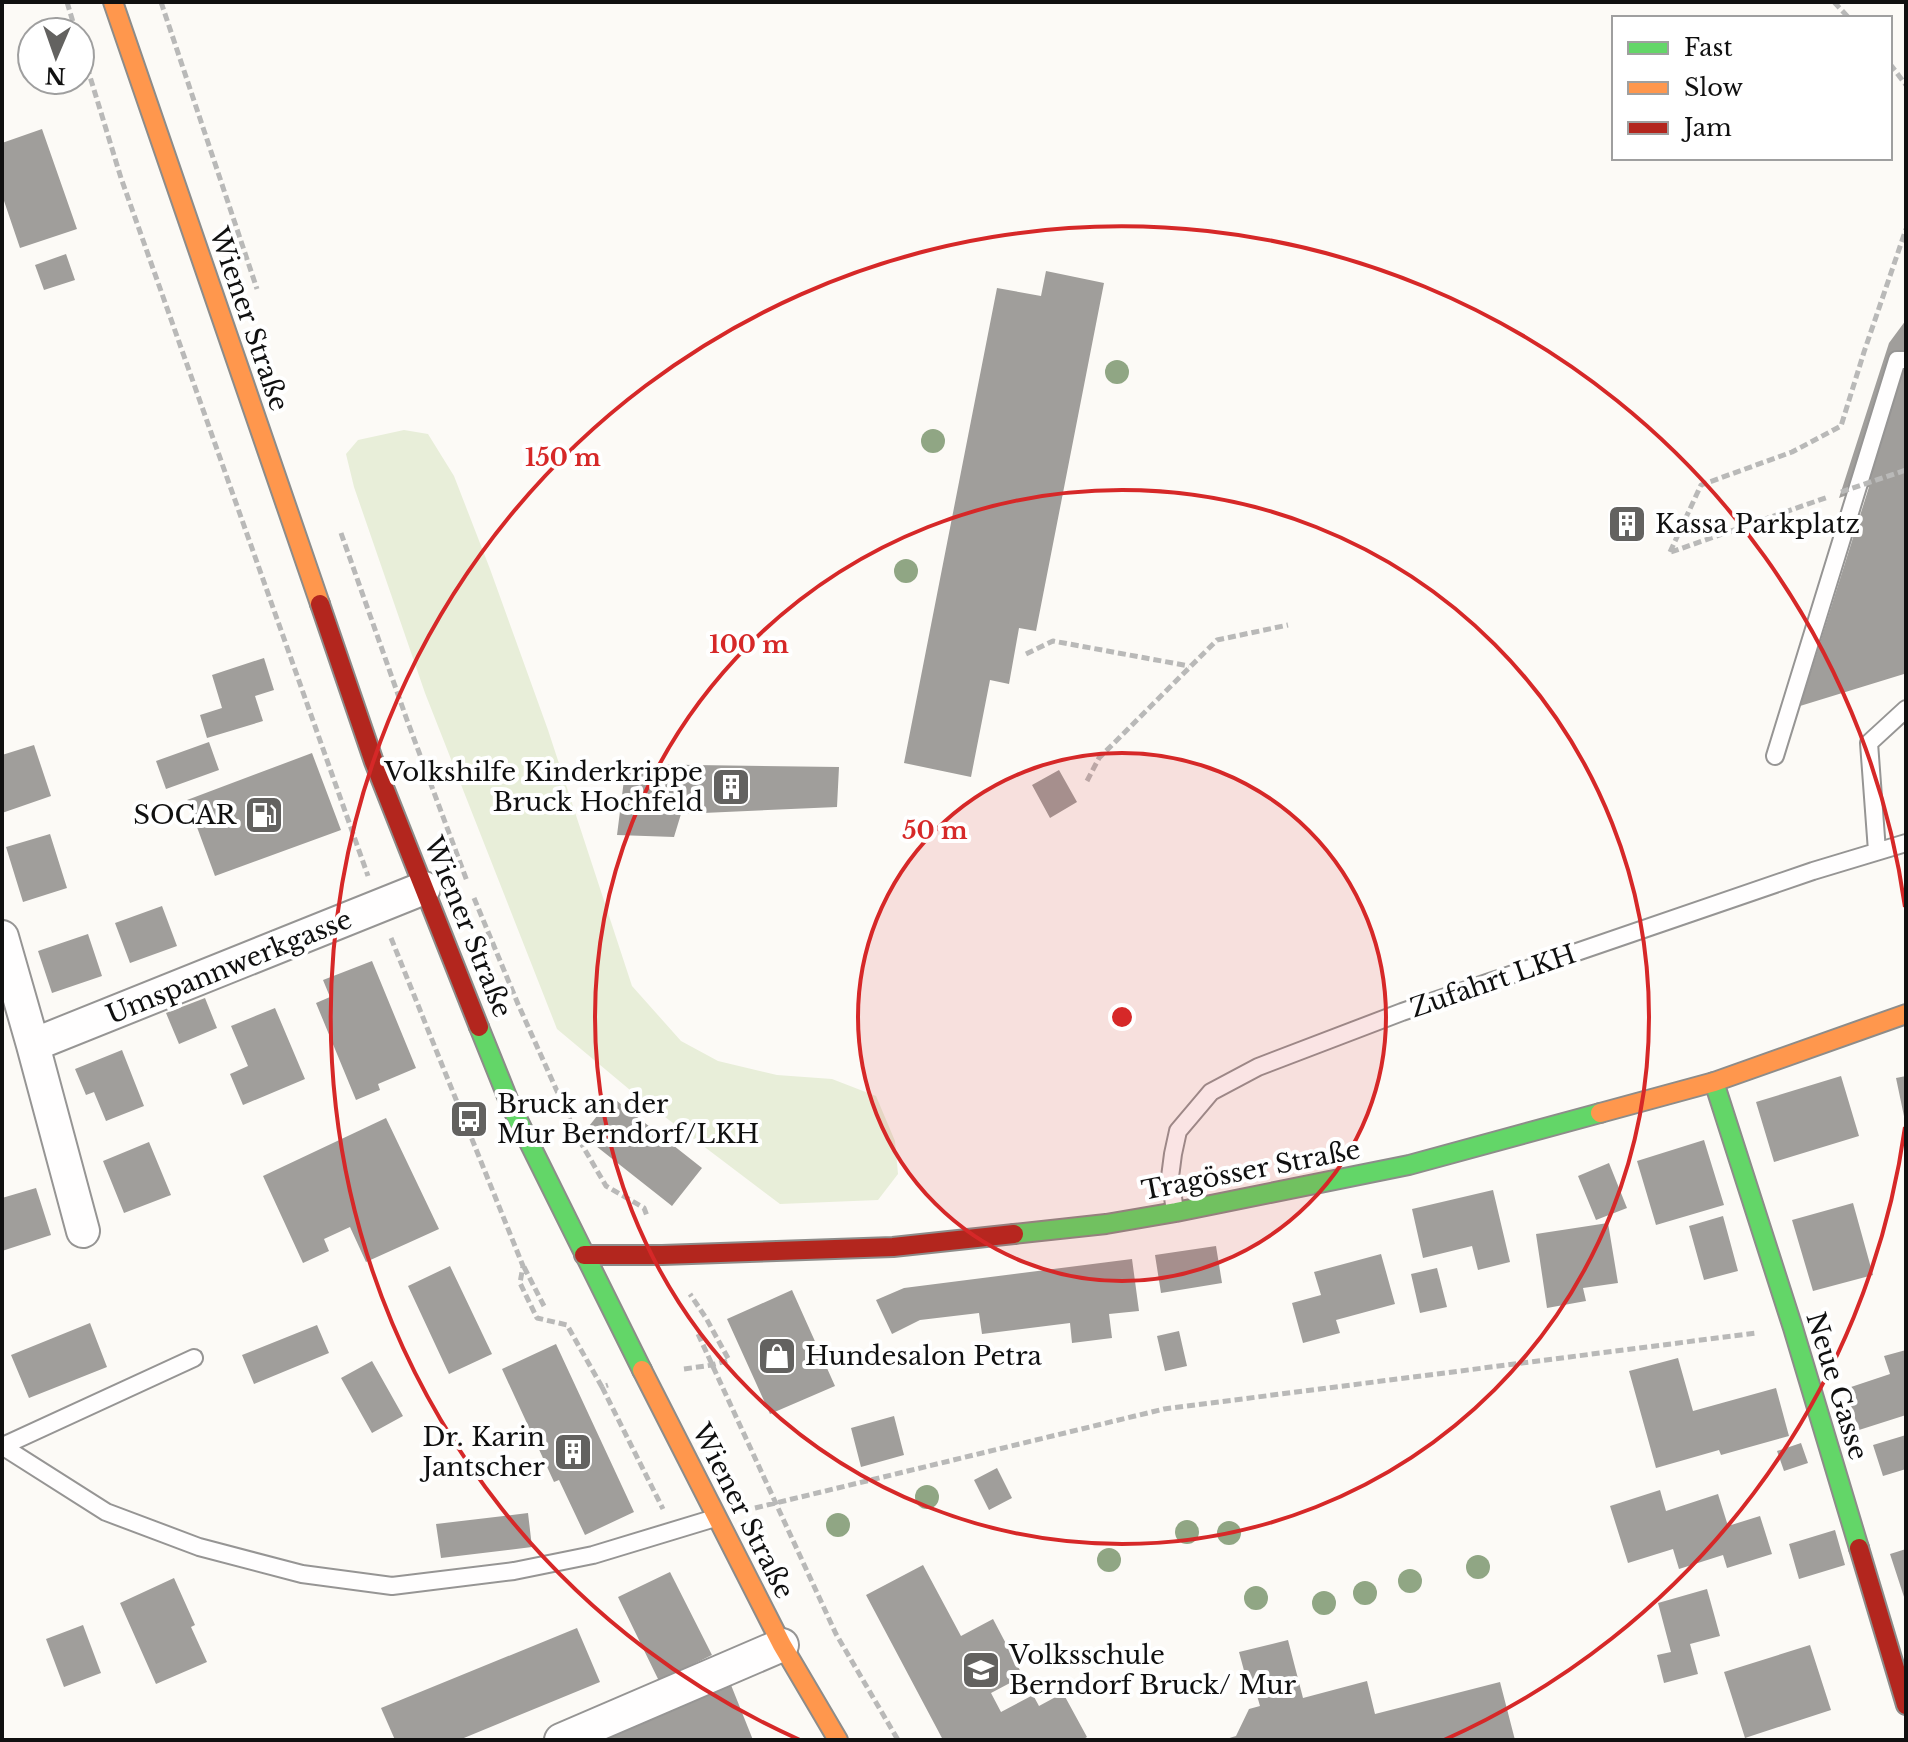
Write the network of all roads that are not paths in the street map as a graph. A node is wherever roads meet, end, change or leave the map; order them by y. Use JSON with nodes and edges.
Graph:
{"nodes":[{"id":1,"x":113,"y":2,"type":"edge"},
{"id":2,"x":1906,"y":360,"type":"edge"},
{"id":3,"x":1906,"y":709,"type":"edge"},
{"id":4,"x":1775,"y":756,"type":"dead end"},
{"id":5,"x":1906,"y":843,"type":"edge"},
{"id":6,"x":1877,"y":851,"type":"junction"},
{"id":7,"x":424,"y":888,"type":"junction"},
{"id":8,"x":2,"y":937,"type":"edge"},
{"id":9,"x":1906,"y":1014,"type":"edge"},
{"id":10,"x":33,"y":1045,"type":"junction"},
{"id":11,"x":1714,"y":1082,"type":"junction"},
{"id":12,"x":1176,"y":1212,"type":"junction"},
{"id":13,"x":83,"y":1231,"type":"dead end"},
{"id":14,"x":584,"y":1255,"type":"junction"},
{"id":15,"x":194,"y":1358,"type":"dead end"},
{"id":16,"x":2,"y":1446,"type":"edge"},
{"id":17,"x":718,"y":1518,"type":"junction"},
{"id":18,"x":782,"y":1645,"type":"junction"},
{"id":19,"x":1906,"y":1705,"type":"edge"},
{"id":20,"x":561,"y":1740,"type":"edge"},
{"id":21,"x":838,"y":1740,"type":"edge"}],
"edges":[{"from":1,"to":7,"type":"main road","name":"Wiener Straße"},
{"from":2,"to":4,"type":"lane"},
{"from":3,"to":6,"type":"lane"},
{"from":5,"to":6,"type":"lane","name":"Zufahrt LKH"},
{"from":6,"to":12,"type":"lane","name":"Zufahrt LKH"},
{"from":7,"to":10,"type":"street","name":"Umspannwerkgasse"},
{"from":7,"to":14,"type":"main road","name":"Wiener Straße"},
{"from":8,"to":10,"type":"street"},
{"from":9,"to":11,"type":"main road","name":"Tragösser Straße"},
{"from":10,"to":13,"type":"street"},
{"from":11,"to":12,"type":"main road","name":"Tragösser Straße"},
{"from":11,"to":19,"type":"main road","name":"Neue Gasse"},
{"from":12,"to":14,"type":"main road","name":"Tragösser Straße"},
{"from":14,"to":17,"type":"main road","name":"Wiener Straße"},
{"from":15,"to":16,"type":"lane"},
{"from":16,"to":17,"type":"lane"},
{"from":17,"to":18,"type":"main road","name":"Wiener Straße"},
{"from":18,"to":20,"type":"street"},
{"from":18,"to":21,"type":"main road","name":"Wiener Straße"}]}
